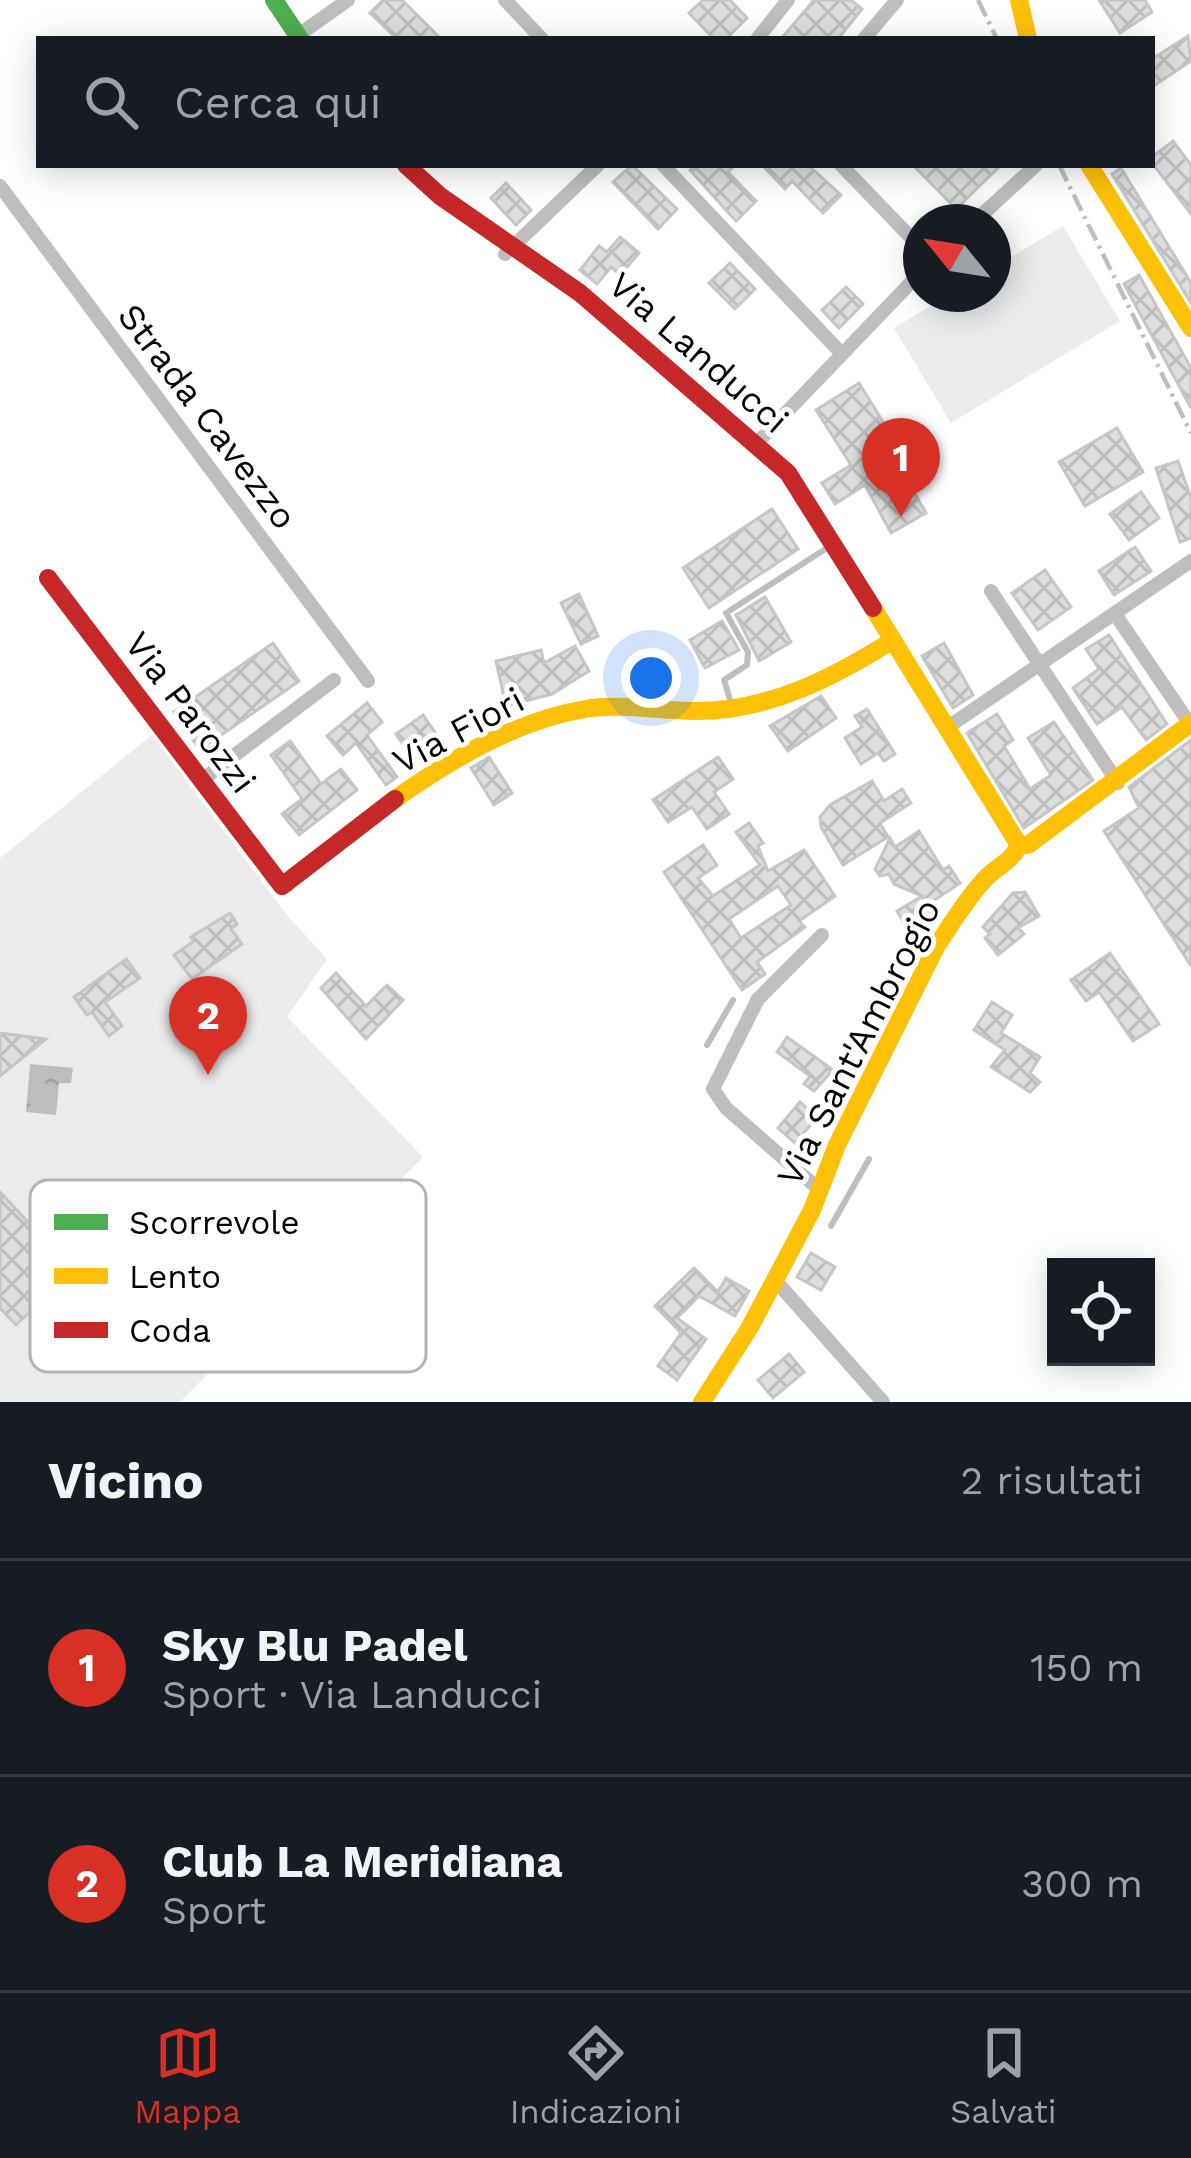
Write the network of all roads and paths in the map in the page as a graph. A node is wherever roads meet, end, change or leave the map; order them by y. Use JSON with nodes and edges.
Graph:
{"nodes":[{"id":1,"x":274,"y":0,"type":"edge"},
{"id":2,"x":348,"y":0,"type":"edge"},
{"id":3,"x":505,"y":0,"type":"edge"},
{"id":4,"x":788,"y":0,"type":"edge"},
{"id":5,"x":897,"y":0,"type":"edge"},
{"id":6,"x":1019,"y":0,"type":"edge"},
{"id":7,"x":297,"y":36,"type":"edge"},
{"id":8,"x":301,"y":36,"type":"edge"},
{"id":9,"x":539,"y":36,"type":"edge"},
{"id":10,"x":759,"y":36,"type":"edge"},
{"id":11,"x":867,"y":36,"type":"edge"},
{"id":12,"x":1027,"y":36,"type":"edge"},
{"id":13,"x":409,"y":168,"type":"edge"},
{"id":14,"x":595,"y":168,"type":"edge"},
{"id":15,"x":666,"y":168,"type":"edge"},
{"id":16,"x":844,"y":168,"type":"edge"},
{"id":17,"x":1033,"y":168,"type":"edge"},
{"id":18,"x":1091,"y":168,"type":"edge"},
{"id":19,"x":0,"y":186,"type":"edge"},
{"id":20,"x":994,"y":204,"type":"edge"},
{"id":21,"x":903,"y":229,"type":"edge"},
{"id":22,"x":509,"y":249,"type":"junction"},
{"id":23,"x":903,"y":291,"type":"edge"},
{"id":24,"x":1191,"y":328,"type":"edge"},
{"id":25,"x":842,"y":354,"type":"junction"},
{"id":26,"x":756,"y":444,"type":"junction"},
{"id":27,"x":833,"y":544,"type":"junction"},
{"id":28,"x":1191,"y":561,"type":"edge"},
{"id":29,"x":48,"y":578,"type":"dead end"},
{"id":30,"x":991,"y":591,"type":"dead end"},
{"id":31,"x":1115,"y":614,"type":"junction"},
{"id":32,"x":892,"y":640,"type":"junction"},
{"id":33,"x":1041,"y":667,"type":"junction"},
{"id":34,"x":334,"y":680,"type":"dead end"},
{"id":35,"x":368,"y":681,"type":"dead end"},
{"id":36,"x":733,"y":708,"type":"junction"},
{"id":37,"x":1190,"y":724,"type":"edge"},
{"id":38,"x":948,"y":727,"type":"junction"},
{"id":39,"x":202,"y":780,"type":"junction"},
{"id":40,"x":1117,"y":781,"type":"junction"},
{"id":41,"x":1019,"y":845,"type":"junction"},
{"id":42,"x":282,"y":886,"type":"joint"},
{"id":43,"x":822,"y":935,"type":"dead end"},
{"id":44,"x":733,"y":1000,"type":"dead end"},
{"id":45,"x":707,"y":1046,"type":"dead end"},
{"id":46,"x":868,"y":1160,"type":"dead end"},
{"id":47,"x":822,"y":1188,"type":"junction"},
{"id":48,"x":847,"y":1197,"type":"junction"},
{"id":49,"x":831,"y":1226,"type":"dead end"},
{"id":50,"x":775,"y":1280,"type":"junction"},
{"id":51,"x":702,"y":1402,"type":"edge"},
{"id":52,"x":884,"y":1402,"type":"edge"}],
"edges":[{"from":1,"to":7,"type":"street"},
{"from":2,"to":8,"type":"street"},
{"from":3,"to":9,"type":"street"},
{"from":4,"to":10,"type":"street"},
{"from":5,"to":11,"type":"street"},
{"from":6,"to":12,"type":"street"},
{"from":13,"to":22,"type":"street","name":"Via Landucci"},
{"from":14,"to":22,"type":"street"},
{"from":15,"to":25,"type":"street"},
{"from":16,"to":21,"type":"street"},
{"from":17,"to":20,"type":"street"},
{"from":18,"to":24,"type":"street"},
{"from":19,"to":35,"type":"street","name":"Strada Cavezzo"},
{"from":22,"to":26,"type":"street","name":"Via Landucci"},
{"from":23,"to":25,"type":"street"},
{"from":25,"to":26,"type":"street"},
{"from":26,"to":27,"type":"street","name":"Via Landucci"},
{"from":27,"to":32,"type":"street","name":"Via Landucci"},
{"from":27,"to":36,"type":"lane"},
{"from":28,"to":31,"type":"street"},
{"from":29,"to":39,"type":"street","name":"Via Parozzi"},
{"from":30,"to":33,"type":"street"},
{"from":31,"to":33,"type":"street"},
{"from":31,"to":37,"type":"street"},
{"from":32,"to":36,"type":"street","name":"Via Fiori"},
{"from":32,"to":38,"type":"street","name":"Via Landucci"},
{"from":33,"to":38,"type":"street"},
{"from":33,"to":40,"type":"street"},
{"from":34,"to":39,"type":"street"},
{"from":36,"to":42,"type":"street","name":"Via Fiori"},
{"from":37,"to":40,"type":"street","name":"Via Sant'Ambrogio"},
{"from":38,"to":41,"type":"street","name":"Via Landucci"},
{"from":39,"to":42,"type":"street","name":"Via Parozzi"},
{"from":40,"to":41,"type":"street","name":"Via Sant'Ambrogio"},
{"from":41,"to":47,"type":"street","name":"Via Sant'Ambrogio"},
{"from":43,"to":47,"type":"street"},
{"from":44,"to":45,"type":"lane"},
{"from":46,"to":48,"type":"lane"},
{"from":47,"to":48,"type":"lane"},
{"from":47,"to":50,"type":"street","name":"Via Sant'Ambrogio"},
{"from":48,"to":49,"type":"lane"},
{"from":50,"to":51,"type":"street","name":"Via Sant'Ambrogio"},
{"from":50,"to":52,"type":"street"}]}
